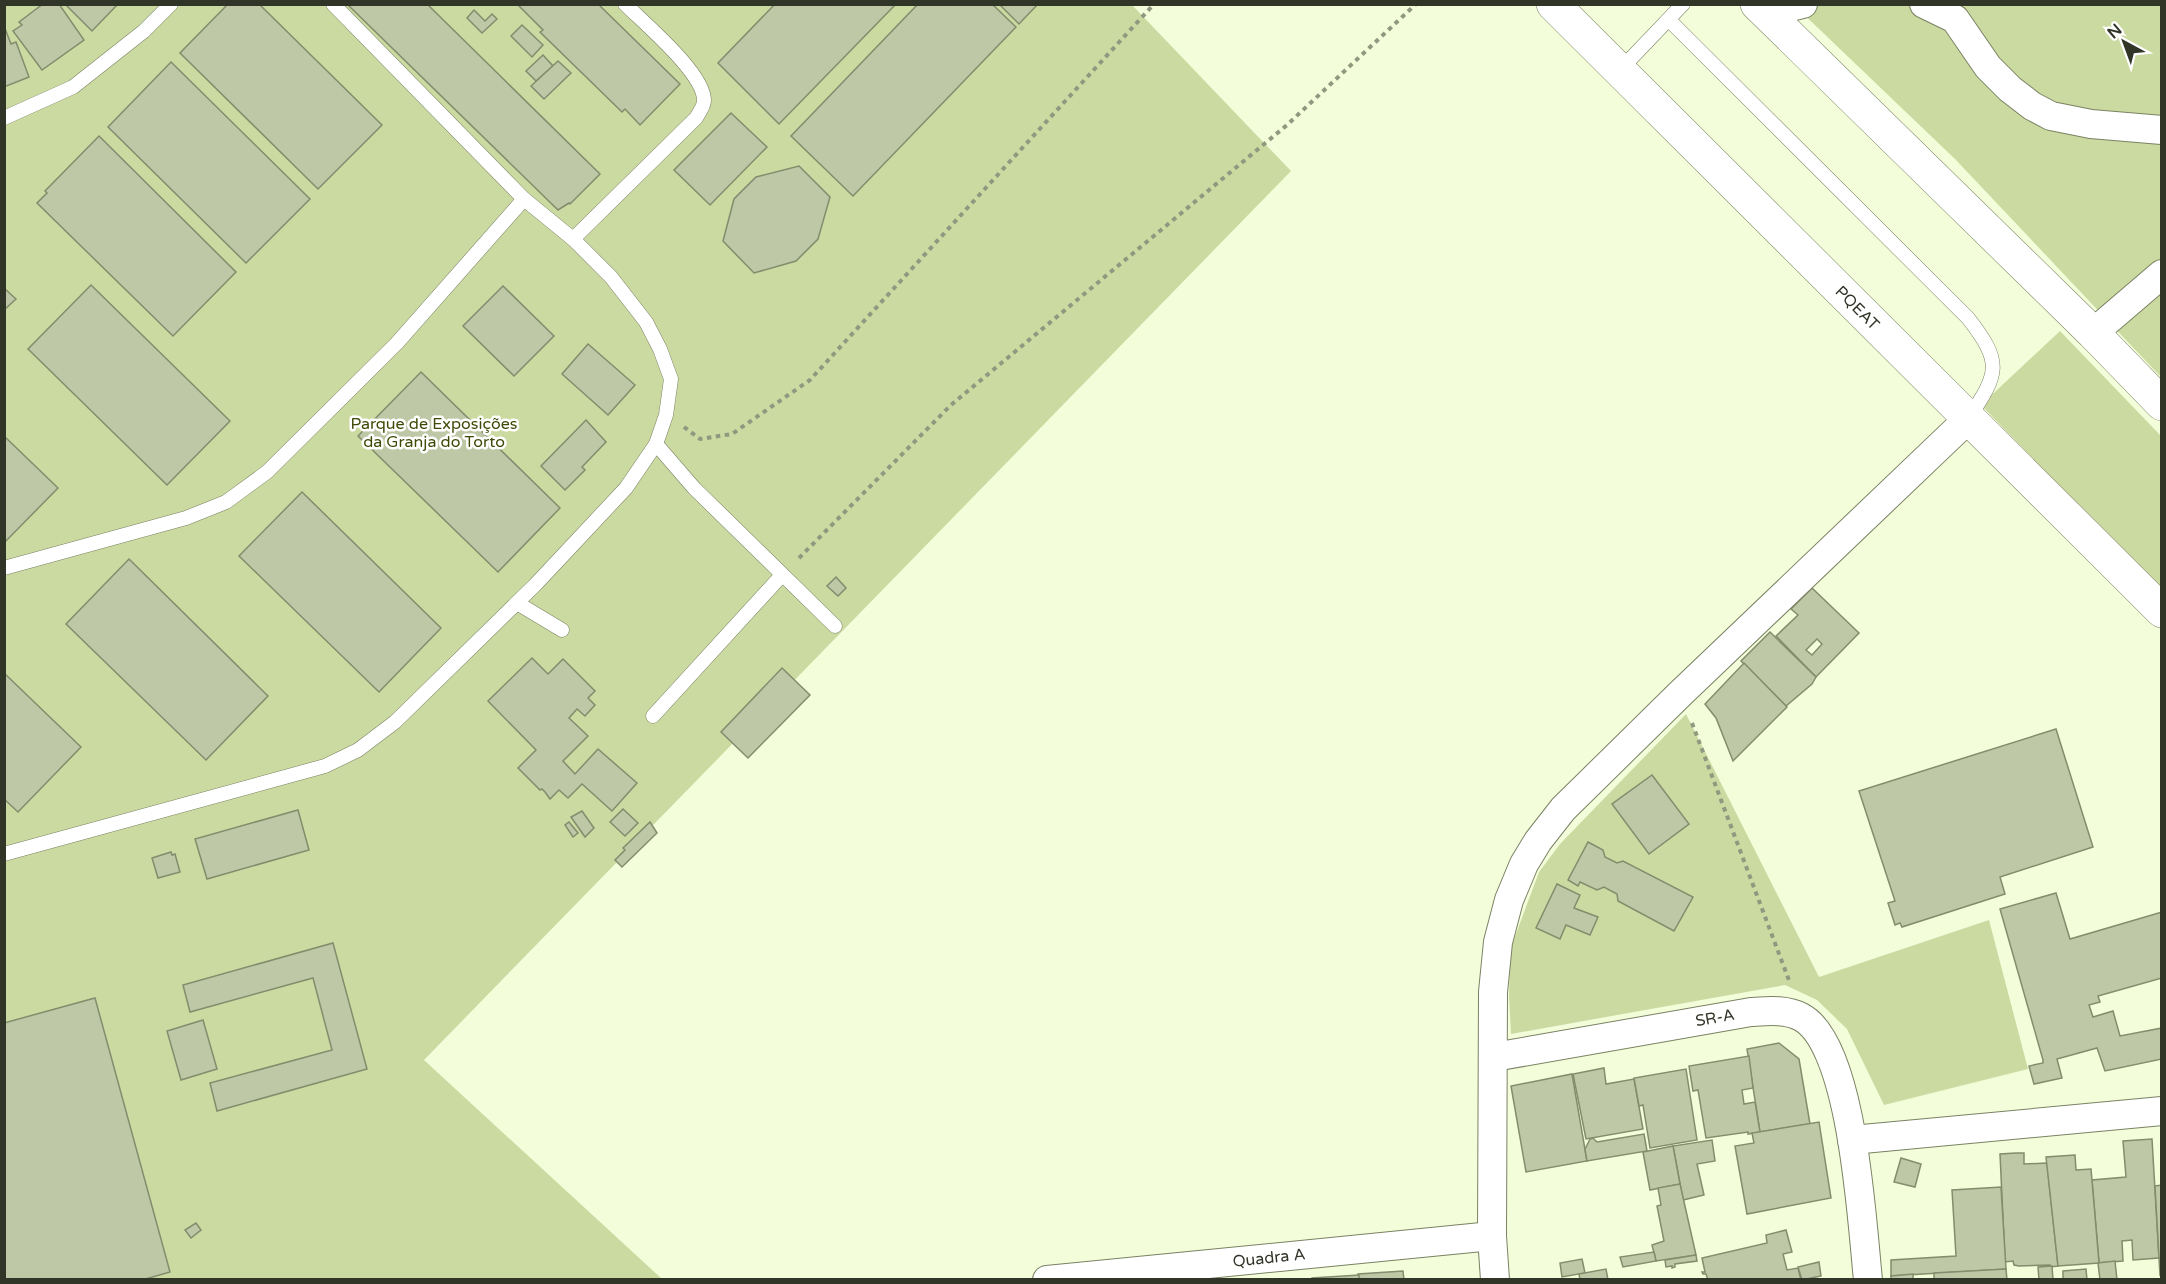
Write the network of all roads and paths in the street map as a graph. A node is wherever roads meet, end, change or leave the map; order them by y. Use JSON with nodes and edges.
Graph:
{"nodes":[{"id":1,"x":171,"y":4,"type":"edge"},
{"id":2,"x":333,"y":4,"type":"edge"},
{"id":3,"x":625,"y":4,"type":"edge"},
{"id":4,"x":1154,"y":4,"type":"edge"},
{"id":5,"x":1416,"y":4,"type":"edge"},
{"id":6,"x":1552,"y":4,"type":"edge"},
{"id":7,"x":1683,"y":4,"type":"edge"},
{"id":8,"x":1803,"y":4,"type":"edge"},
{"id":9,"x":1924,"y":4,"type":"edge"},
{"id":10,"x":1761,"y":9,"type":"edge"},
{"id":11,"x":1669,"y":20,"type":"junction"},
{"id":12,"x":1620,"y":70,"type":"junction"},
{"id":13,"x":4,"y":118,"type":"edge"},
{"id":14,"x":2162,"y":130,"type":"edge"},
{"id":15,"x":524,"y":199,"type":"junction"},
{"id":16,"x":573,"y":239,"type":"junction"},
{"id":17,"x":2162,"y":274,"type":"edge"},
{"id":18,"x":2093,"y":333,"type":"junction"},
{"id":19,"x":2162,"y":404,"type":"edge"},
{"id":20,"x":666,"y":415,"type":"junction"},
{"id":21,"x":1968,"y":418,"type":"junction"},
{"id":22,"x":656,"y":444,"type":"junction"},
{"id":23,"x":4,"y":568,"type":"edge"},
{"id":24,"x":782,"y":575,"type":"junction"},
{"id":25,"x":517,"y":603,"type":"junction"},
{"id":26,"x":2162,"y":611,"type":"edge"},
{"id":27,"x":835,"y":626,"type":"dead end"},
{"id":28,"x":562,"y":630,"type":"dead end"},
{"id":29,"x":1681,"y":693,"type":"junction"},
{"id":30,"x":653,"y":716,"type":"dead end"},
{"id":31,"x":4,"y":854,"type":"edge"},
{"id":32,"x":1803,"y":1017,"type":"junction"},
{"id":33,"x":1494,"y":1057,"type":"junction"},
{"id":34,"x":2162,"y":1111,"type":"edge"},
{"id":35,"x":1852,"y":1140,"type":"junction"},
{"id":36,"x":1492,"y":1236,"type":"junction"},
{"id":37,"x":1047,"y":1280,"type":"edge"},
{"id":38,"x":1495,"y":1280,"type":"edge"},
{"id":39,"x":1868,"y":1280,"type":"edge"}],
"edges":[{"from":1,"to":13,"type":"lane"},
{"from":2,"to":15,"type":"lane"},
{"from":3,"to":16,"type":"lane"},
{"from":4,"to":20,"type":"path"},
{"from":5,"to":24,"type":"path"},
{"from":6,"to":12,"type":"street","name":"PQEAT"},
{"from":7,"to":11,"type":"lane"},
{"from":8,"to":10,"type":"street"},
{"from":9,"to":14,"type":"street"},
{"from":10,"to":18,"type":"street"},
{"from":11,"to":12,"type":"lane"},
{"from":11,"to":21,"type":"lane"},
{"from":12,"to":21,"type":"street","name":"PQEAT"},
{"from":15,"to":16,"type":"lane"},
{"from":15,"to":23,"type":"lane"},
{"from":16,"to":20,"type":"lane"},
{"from":17,"to":18,"type":"street"},
{"from":18,"to":19,"type":"street"},
{"from":20,"to":22,"type":"lane"},
{"from":21,"to":26,"type":"street","name":"PQEAT"},
{"from":21,"to":29,"type":"street"},
{"from":22,"to":24,"type":"lane"},
{"from":22,"to":25,"type":"lane"},
{"from":24,"to":27,"type":"lane"},
{"from":24,"to":30,"type":"lane"},
{"from":25,"to":28,"type":"lane"},
{"from":25,"to":31,"type":"lane"},
{"from":29,"to":32,"type":"path"},
{"from":29,"to":33,"type":"street"},
{"from":32,"to":33,"type":"street","name":"SR-A"},
{"from":32,"to":35,"type":"street"},
{"from":33,"to":36,"type":"street"},
{"from":34,"to":35,"type":"street"},
{"from":35,"to":39,"type":"street"},
{"from":36,"to":37,"type":"street","name":"Quadra A"},
{"from":36,"to":38,"type":"street"}]}
